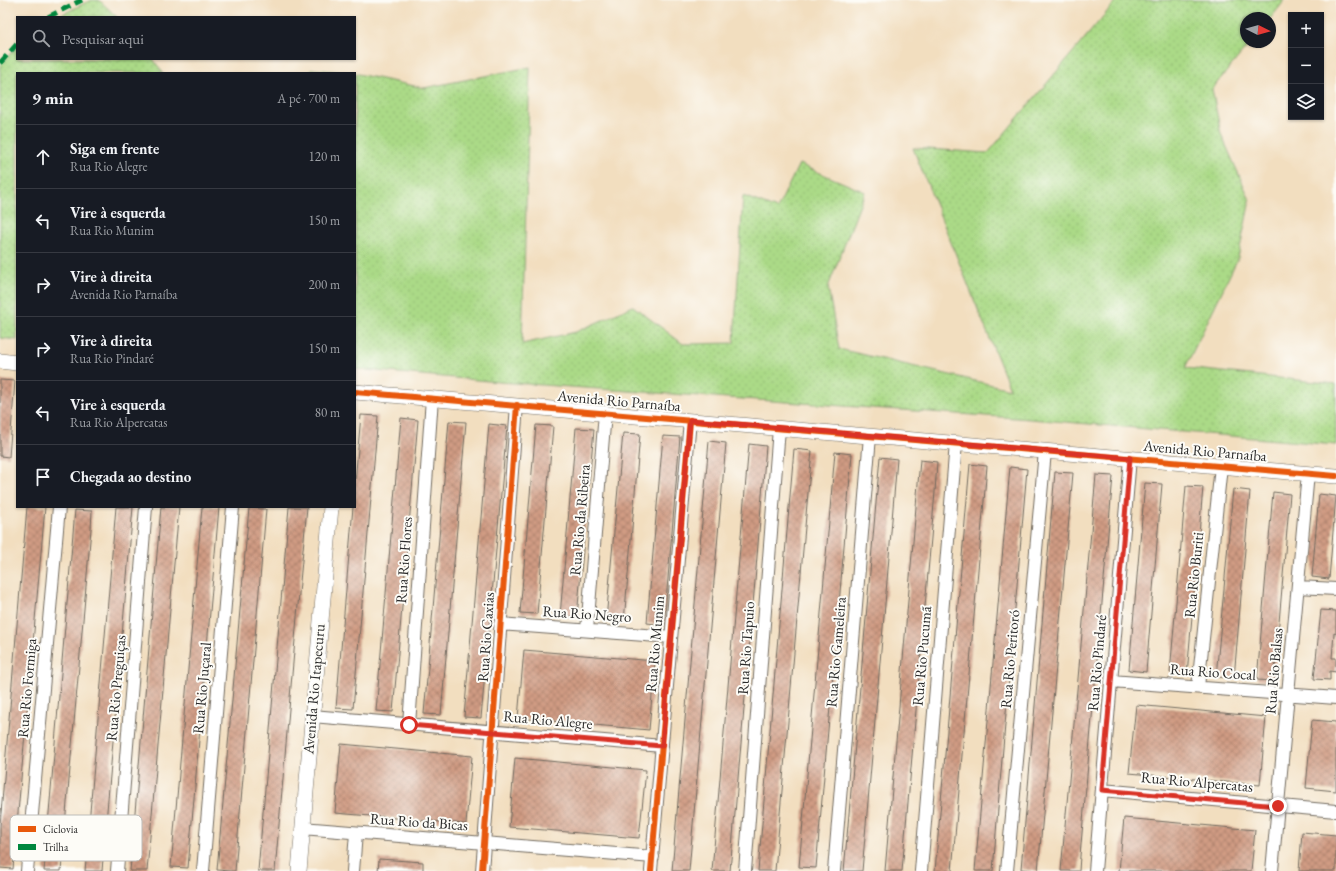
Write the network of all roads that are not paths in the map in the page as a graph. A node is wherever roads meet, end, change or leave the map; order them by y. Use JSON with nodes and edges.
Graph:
{"nodes":[{"id":1,"x":0,"y":361,"type":"edge"},
{"id":2,"x":16,"y":363,"type":"edge"},
{"id":3,"x":356,"y":392,"type":"edge"},
{"id":4,"x":432,"y":398,"type":"junction"},
{"id":5,"x":517,"y":405,"type":"junction"},
{"id":6,"x":605,"y":413,"type":"junction"},
{"id":7,"x":690,"y":420,"type":"junction"},
{"id":8,"x":779,"y":428,"type":"junction"},
{"id":9,"x":870,"y":436,"type":"junction"},
{"id":10,"x":956,"y":443,"type":"junction"},
{"id":11,"x":1045,"y":451,"type":"junction"},
{"id":12,"x":1130,"y":458,"type":"junction"},
{"id":13,"x":1221,"y":466,"type":"junction"},
{"id":14,"x":1308,"y":473,"type":"junction"},
{"id":15,"x":1336,"y":476,"type":"edge"},
{"id":16,"x":59,"y":508,"type":"edge"},
{"id":17,"x":146,"y":508,"type":"edge"},
{"id":18,"x":233,"y":508,"type":"edge"},
{"id":19,"x":331,"y":508,"type":"edge"},
{"id":20,"x":1298,"y":587,"type":"junction"},
{"id":21,"x":1336,"y":590,"type":"edge"},
{"id":22,"x":500,"y":624,"type":"junction"},
{"id":23,"x":587,"y":630,"type":"junction"},
{"id":24,"x":671,"y":637,"type":"junction"},
{"id":25,"x":1111,"y":681,"type":"junction"},
{"id":26,"x":1198,"y":687,"type":"junction"},
{"id":27,"x":1288,"y":694,"type":"junction"},
{"id":28,"x":1336,"y":698,"type":"edge"},
{"id":29,"x":312,"y":716,"type":"junction"},
{"id":30,"x":409,"y":725,"type":"junction"},
{"id":31,"x":492,"y":732,"type":"junction"},
{"id":32,"x":662,"y":746,"type":"junction"},
{"id":33,"x":1102,"y":790,"type":"junction"},
{"id":34,"x":1278,"y":806,"type":"junction"},
{"id":35,"x":1336,"y":811,"type":"edge"},
{"id":36,"x":32,"y":815,"type":"edge"},
{"id":37,"x":121,"y":815,"type":"edge"},
{"id":38,"x":302,"y":828,"type":"junction"},
{"id":39,"x":356,"y":833,"type":"junction"},
{"id":40,"x":484,"y":842,"type":"junction"},
{"id":41,"x":653,"y":856,"type":"junction"},
{"id":42,"x":28,"y":861,"type":"edge"},
{"id":43,"x":118,"y":861,"type":"edge"},
{"id":44,"x":27,"y":871,"type":"edge"},
{"id":45,"x":117,"y":871,"type":"edge"},
{"id":46,"x":203,"y":871,"type":"edge"},
{"id":47,"x":299,"y":871,"type":"edge"},
{"id":48,"x":353,"y":871,"type":"edge"},
{"id":49,"x":482,"y":871,"type":"edge"},
{"id":50,"x":651,"y":871,"type":"edge"},
{"id":51,"x":745,"y":871,"type":"edge"},
{"id":52,"x":834,"y":871,"type":"edge"},
{"id":53,"x":920,"y":871,"type":"edge"},
{"id":54,"x":1007,"y":871,"type":"edge"},
{"id":55,"x":1095,"y":871,"type":"edge"},
{"id":56,"x":1272,"y":871,"type":"edge"}],
"edges":[{"from":1,"to":2,"type":"street"},
{"from":3,"to":4,"type":"street","name":"Avenida Rio Parnaíba"},
{"from":4,"to":5,"type":"street","name":"Avenida Rio Parnaíba"},
{"from":4,"to":30,"type":"street","name":"Rua Rio Flores"},
{"from":5,"to":6,"type":"street","name":"Avenida Rio Parnaíba"},
{"from":5,"to":22,"type":"street","name":"Rua Rio Caxias"},
{"from":6,"to":7,"type":"street","name":"Avenida Rio Parnaíba"},
{"from":6,"to":23,"type":"street","name":"Rua Rio da Ribeira"},
{"from":7,"to":8,"type":"street","name":"Avenida Rio Parnaíba"},
{"from":7,"to":24,"type":"street","name":"Rua Rio Munim"},
{"from":8,"to":9,"type":"street","name":"Avenida Rio Parnaíba"},
{"from":8,"to":51,"type":"street","name":"Rua Rio Tapuio"},
{"from":9,"to":10,"type":"street","name":"Avenida Rio Parnaíba"},
{"from":9,"to":52,"type":"street","name":"Rua Rio Gameleira"},
{"from":10,"to":11,"type":"street","name":"Avenida Rio Parnaíba"},
{"from":10,"to":53,"type":"street","name":"Rua Rio Pucumã"},
{"from":11,"to":12,"type":"street","name":"Avenida Rio Parnaíba"},
{"from":11,"to":54,"type":"street","name":"Rua Rio Peritoró"},
{"from":12,"to":13,"type":"street","name":"Avenida Rio Parnaíba"},
{"from":12,"to":25,"type":"street","name":"Rua Rio Pindaré"},
{"from":13,"to":14,"type":"street","name":"Avenida Rio Parnaíba"},
{"from":13,"to":26,"type":"street","name":"Rua Rio Buriti"},
{"from":14,"to":15,"type":"street","name":"Avenida Rio Parnaíba"},
{"from":14,"to":20,"type":"street","name":"Rua Rio Balsas"},
{"from":16,"to":36,"type":"street","name":"Rua Rio Formiga"},
{"from":17,"to":37,"type":"street","name":"Rua Rio Preguiças"},
{"from":18,"to":46,"type":"street","name":"Rua Rio Juçaral"},
{"from":19,"to":29,"type":"street","name":"Avenida Rio Itapecuru"},
{"from":20,"to":21,"type":"street"},
{"from":20,"to":27,"type":"street","name":"Rua Rio Balsas"},
{"from":22,"to":23,"type":"street","name":"Rua Rio Negro"},
{"from":22,"to":31,"type":"street","name":"Rua Rio Caxias"},
{"from":23,"to":24,"type":"street","name":"Rua Rio Negro"},
{"from":24,"to":32,"type":"street","name":"Rua Rio Munim"},
{"from":25,"to":26,"type":"street","name":"Rua Rio Cocal"},
{"from":25,"to":33,"type":"street","name":"Rua Rio Pindaré"},
{"from":26,"to":27,"type":"street","name":"Rua Rio Cocal"},
{"from":27,"to":28,"type":"street","name":"Rua Rio Cocal"},
{"from":27,"to":34,"type":"street","name":"Rua Rio Balsas"},
{"from":29,"to":30,"type":"street","name":"Rua Rio Alegre"},
{"from":29,"to":38,"type":"street","name":"Avenida Rio Itapecuru"},
{"from":30,"to":31,"type":"street","name":"Rua Rio Alegre"},
{"from":31,"to":32,"type":"street","name":"Rua Rio Alegre"},
{"from":31,"to":40,"type":"street","name":"Rua Rio Caxias"},
{"from":32,"to":41,"type":"street","name":"Rua Rio Munim"},
{"from":33,"to":34,"type":"street","name":"Rua Rio Alpercatas"},
{"from":33,"to":55,"type":"street","name":"Rua Rio Pindaré"},
{"from":34,"to":35,"type":"street","name":"Rua Rio Alpercatas"},
{"from":34,"to":56,"type":"street","name":"Rua Rio Balsas"},
{"from":38,"to":39,"type":"street","name":"Rua Rio da Bicas"},
{"from":38,"to":47,"type":"street","name":"Avenida Rio Itapecuru"},
{"from":39,"to":40,"type":"street","name":"Rua Rio da Bicas"},
{"from":39,"to":48,"type":"street"},
{"from":40,"to":41,"type":"street","name":"Rua Rio da Bicas"},
{"from":40,"to":49,"type":"street","name":"Rua Rio Caxias"},
{"from":41,"to":50,"type":"street","name":"Rua Rio Munim"},
{"from":42,"to":44,"type":"street","name":"Rua Rio Formiga"},
{"from":43,"to":45,"type":"street","name":"Rua Rio Preguiças"}]}
